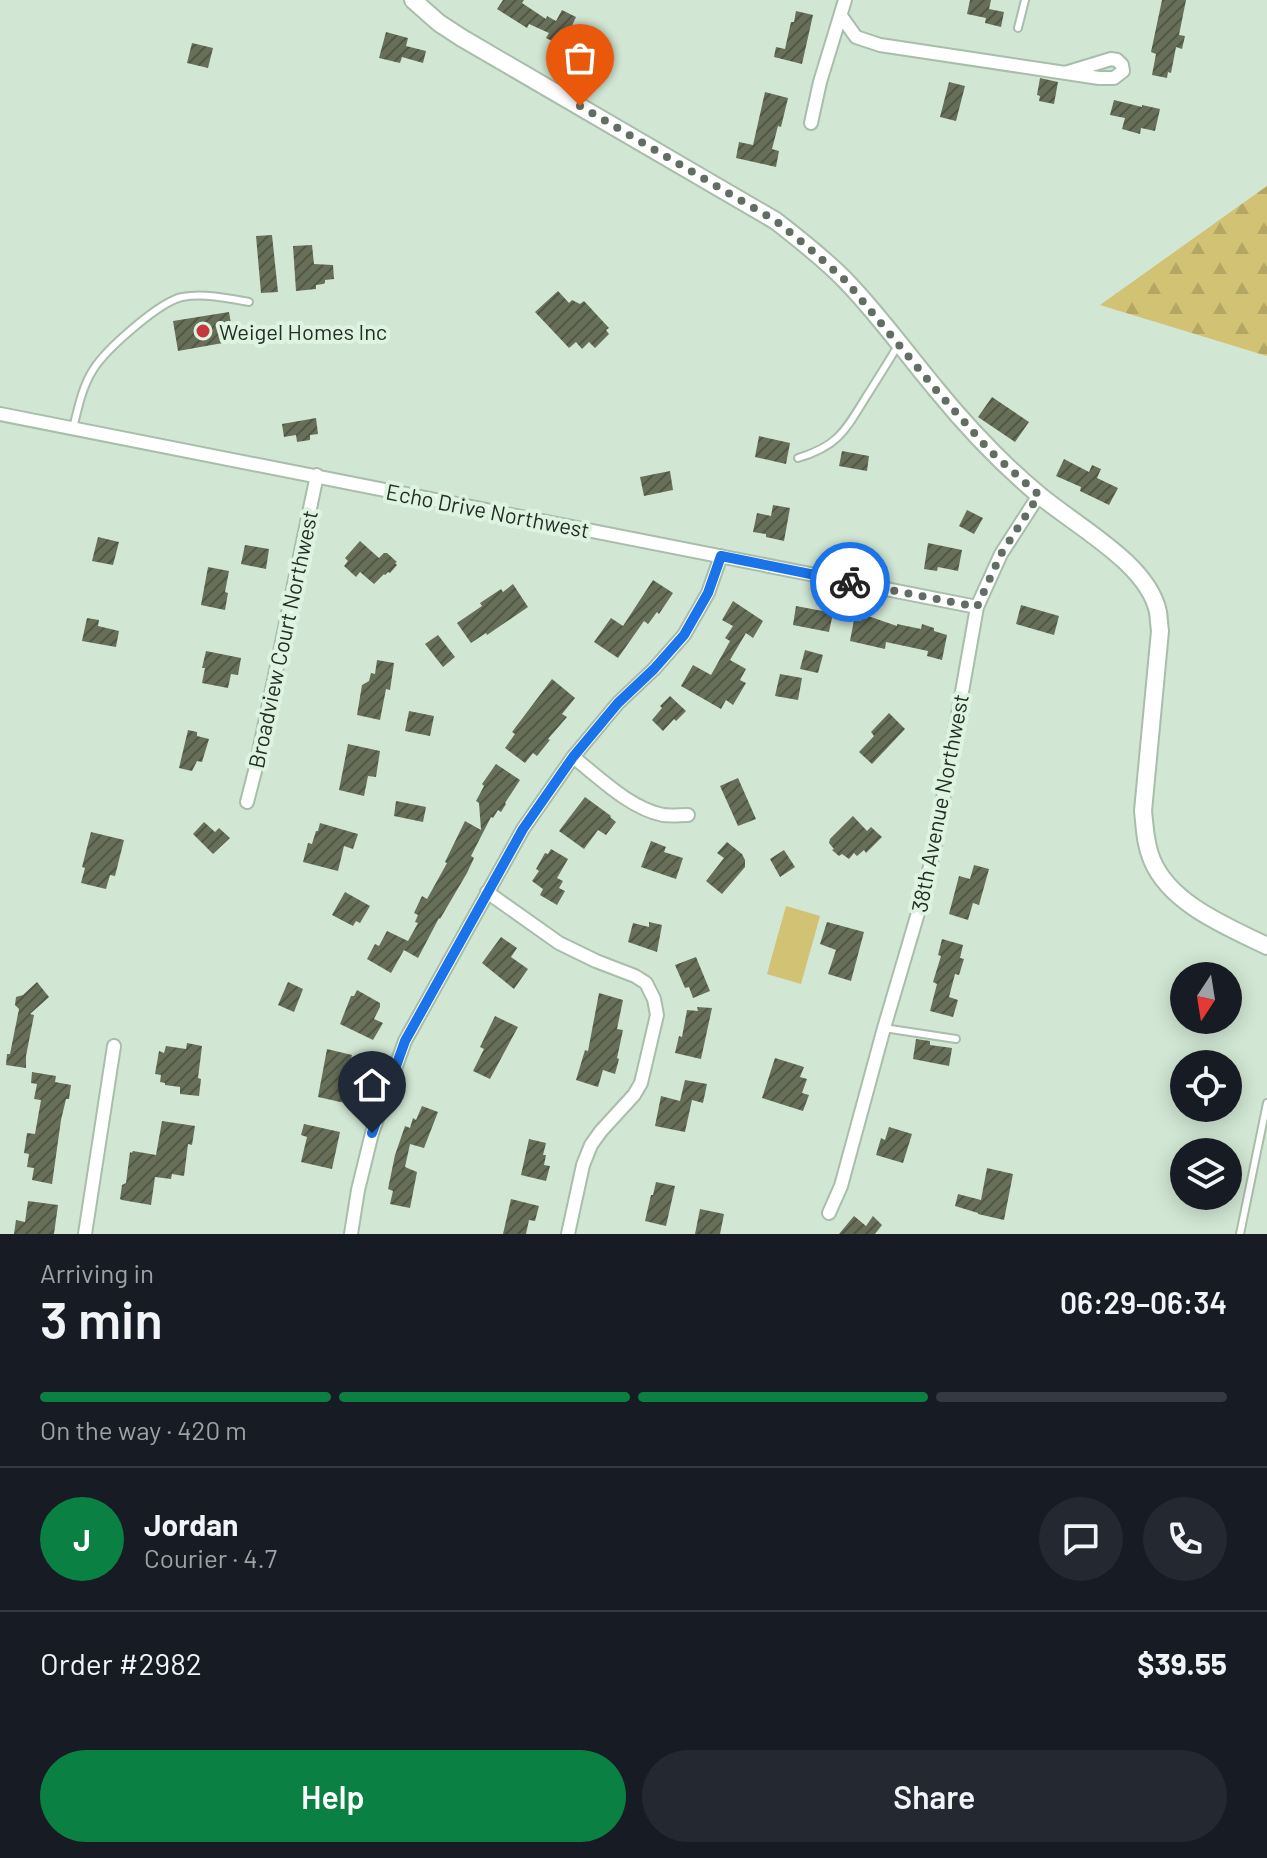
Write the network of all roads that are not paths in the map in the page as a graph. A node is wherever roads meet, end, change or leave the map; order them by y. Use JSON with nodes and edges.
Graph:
{"nodes":[{"id":1,"x":413,"y":0,"type":"edge"},
{"id":2,"x":845,"y":0,"type":"edge"},
{"id":3,"x":1025,"y":0,"type":"edge"},
{"id":4,"x":841,"y":16,"type":"junction"},
{"id":5,"x":1018,"y":28,"type":"dead end"},
{"id":6,"x":1065,"y":73,"type":"dead end"},
{"id":7,"x":811,"y":123,"type":"dead end"},
{"id":8,"x":249,"y":302,"type":"dead end"},
{"id":9,"x":899,"y":344,"type":"junction"},
{"id":10,"x":0,"y":414,"type":"edge"},
{"id":11,"x":73,"y":428,"type":"junction"},
{"id":12,"x":798,"y":458,"type":"dead end"},
{"id":13,"x":317,"y":475,"type":"junction"},
{"id":14,"x":1039,"y":495,"type":"junction"},
{"id":15,"x":721,"y":556,"type":"junction"},
{"id":16,"x":977,"y":607,"type":"junction"},
{"id":17,"x":573,"y":757,"type":"junction"},
{"id":18,"x":247,"y":802,"type":"dead end"},
{"id":19,"x":688,"y":815,"type":"dead end"},
{"id":20,"x":487,"y":892,"type":"junction"},
{"id":21,"x":1267,"y":946,"type":"edge"},
{"id":22,"x":884,"y":1028,"type":"junction"},
{"id":23,"x":956,"y":1039,"type":"dead end"},
{"id":24,"x":114,"y":1046,"type":"dead end"},
{"id":25,"x":1267,"y":1103,"type":"edge"},
{"id":26,"x":829,"y":1213,"type":"dead end"},
{"id":27,"x":85,"y":1234,"type":"edge"},
{"id":28,"x":351,"y":1234,"type":"edge"},
{"id":29,"x":568,"y":1234,"type":"edge"},
{"id":30,"x":1240,"y":1234,"type":"edge"}],
"edges":[{"from":1,"to":9,"type":"street"},
{"from":2,"to":4,"type":"street"},
{"from":3,"to":5,"type":"lane"},
{"from":4,"to":6,"type":"street"},
{"from":4,"to":7,"type":"street"},
{"from":8,"to":11,"type":"lane"},
{"from":9,"to":12,"type":"lane"},
{"from":9,"to":14,"type":"street"},
{"from":10,"to":11,"type":"street","name":"Echo Drive Northwest"},
{"from":11,"to":13,"type":"street","name":"Echo Drive Northwest"},
{"from":13,"to":15,"type":"street","name":"Echo Drive Northwest"},
{"from":13,"to":18,"type":"street","name":"Broadview Court Northwest"},
{"from":14,"to":16,"type":"street","name":"38th Avenue Northwest"},
{"from":14,"to":21,"type":"street"},
{"from":15,"to":16,"type":"street","name":"Echo Drive Northwest"},
{"from":15,"to":17,"type":"street"},
{"from":16,"to":22,"type":"street","name":"38th Avenue Northwest"},
{"from":17,"to":19,"type":"street"},
{"from":17,"to":20,"type":"street"},
{"from":20,"to":28,"type":"street"},
{"from":20,"to":29,"type":"street"},
{"from":22,"to":23,"type":"lane"},
{"from":22,"to":26,"type":"street","name":"38th Avenue Northwest"},
{"from":24,"to":27,"type":"street"},
{"from":25,"to":30,"type":"lane"}]}
